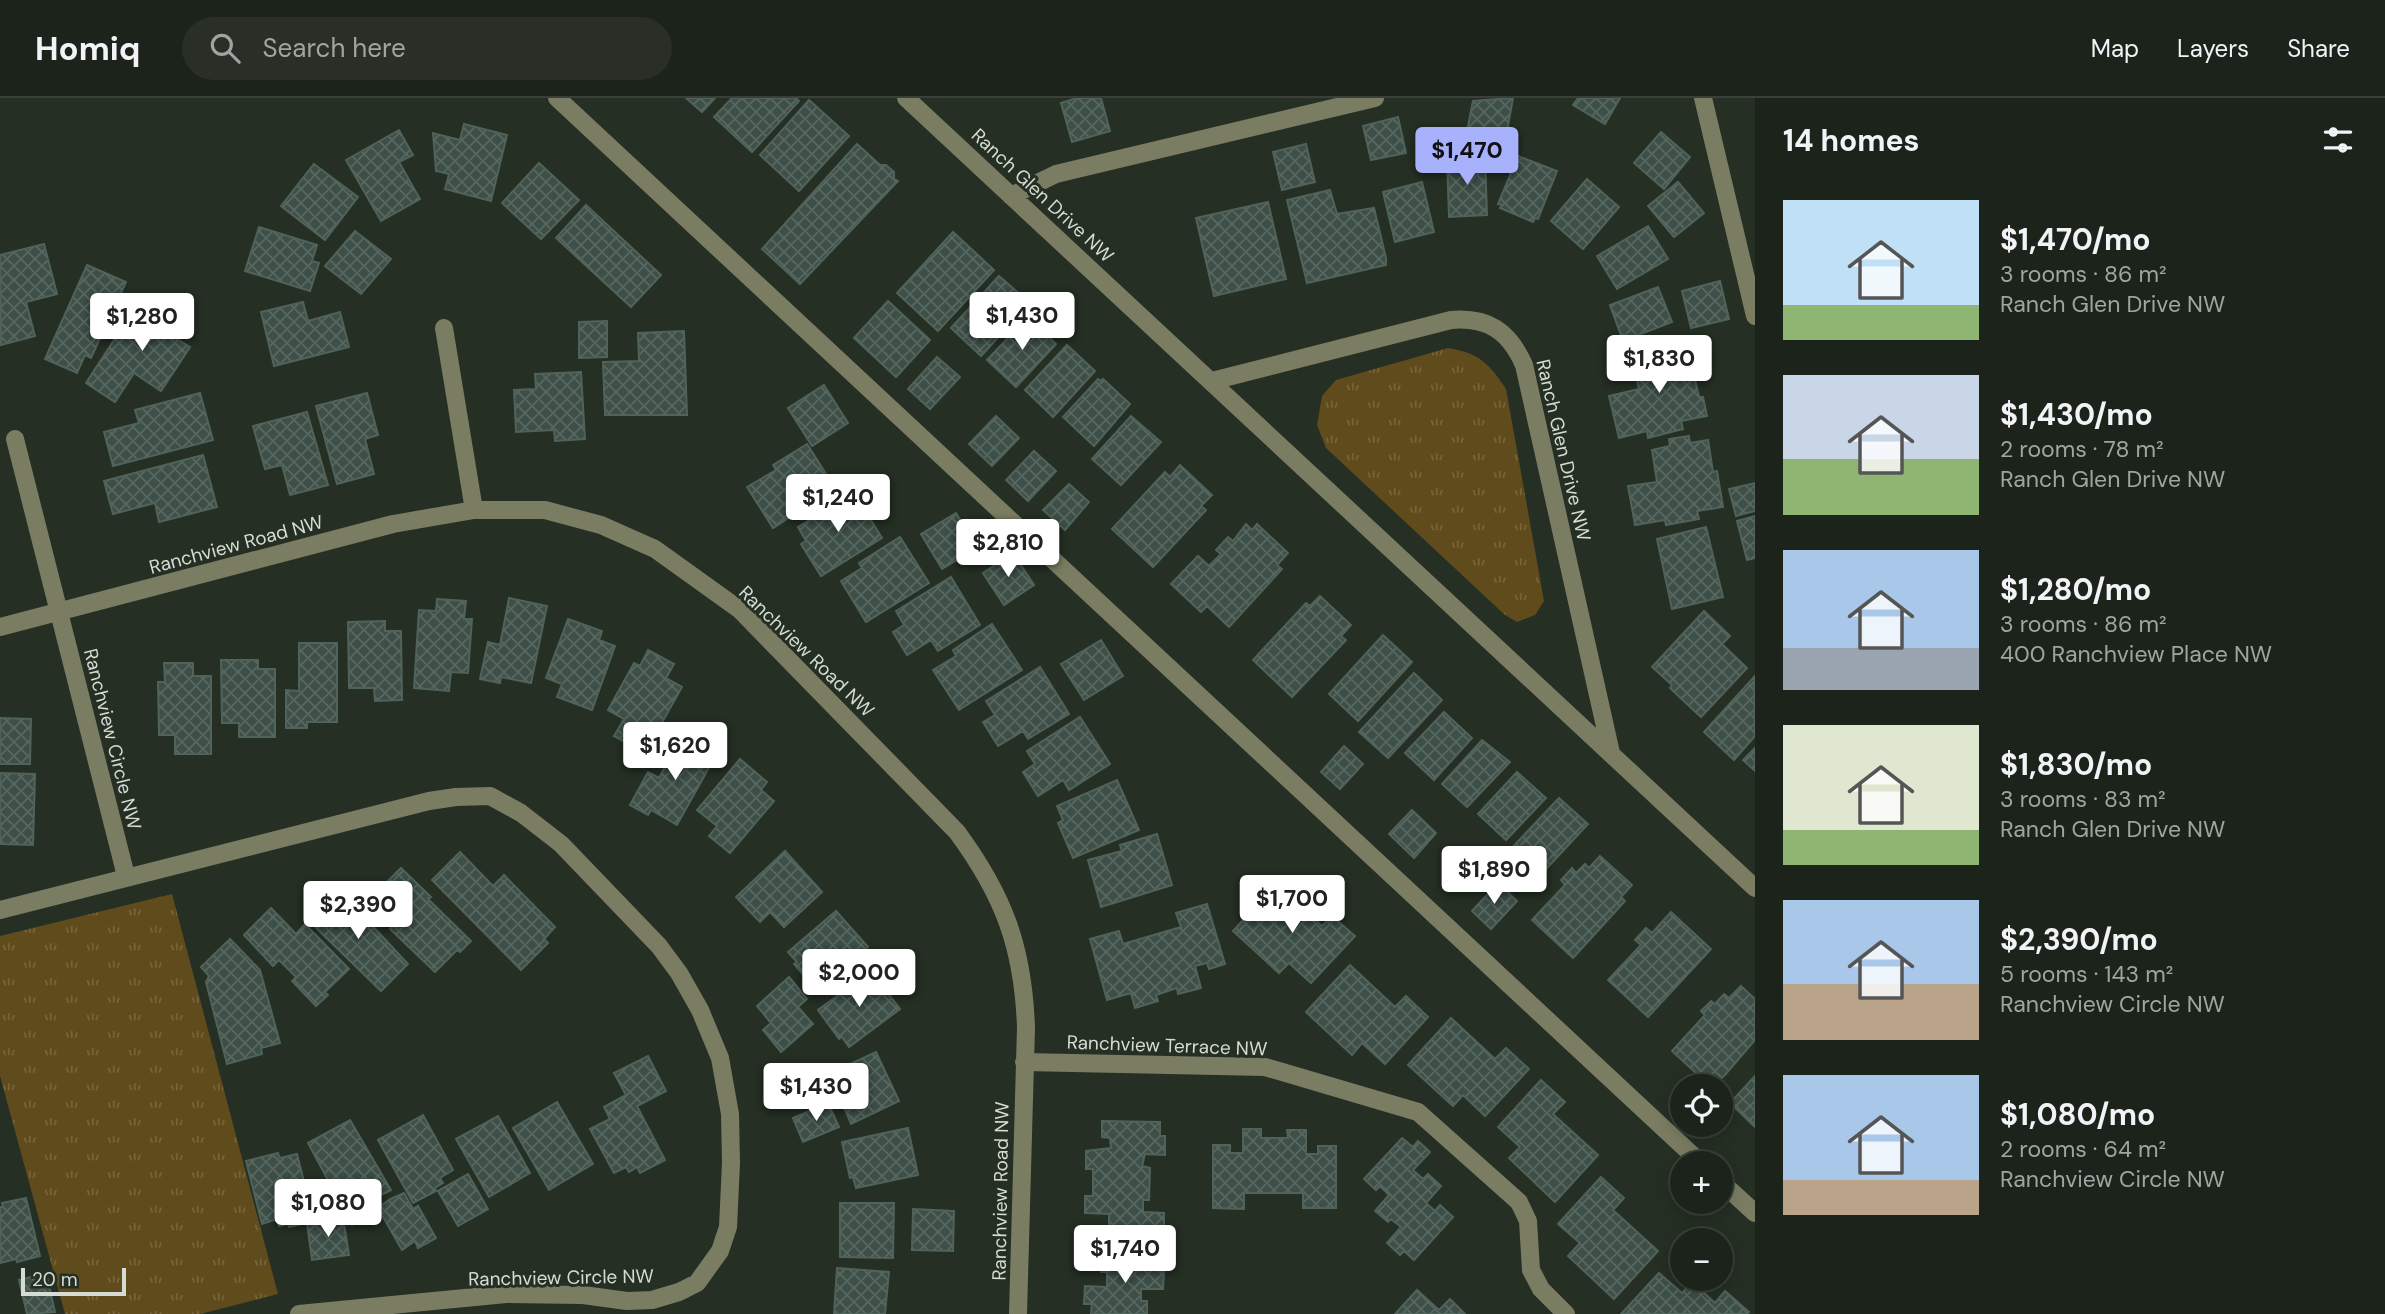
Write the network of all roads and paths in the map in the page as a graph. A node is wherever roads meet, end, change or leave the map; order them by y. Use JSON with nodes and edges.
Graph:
{"nodes":[{"id":1,"x":557,"y":98,"type":"edge"},
{"id":2,"x":906,"y":98,"type":"edge"},
{"id":3,"x":1375,"y":98,"type":"edge"},
{"id":4,"x":1703,"y":98,"type":"edge"},
{"id":5,"x":1012,"y":196,"type":"junction"},
{"id":6,"x":1755,"y":316,"type":"edge"},
{"id":7,"x":444,"y":328,"type":"dead end"},
{"id":8,"x":1212,"y":381,"type":"junction"},
{"id":9,"x":15,"y":439,"type":"dead end"},
{"id":10,"x":474,"y":510,"type":"junction"},
{"id":11,"x":59,"y":612,"type":"junction"},
{"id":12,"x":0,"y":627,"type":"edge"},
{"id":13,"x":1611,"y":754,"type":"junction"},
{"id":14,"x":126,"y":876,"type":"junction"},
{"id":15,"x":1755,"y":888,"type":"edge"},
{"id":16,"x":0,"y":910,"type":"edge"},
{"id":17,"x":1024,"y":1062,"type":"junction"},
{"id":18,"x":1688,"y":1151,"type":"edge"},
{"id":19,"x":1733,"y":1193,"type":"edge"},
{"id":20,"x":1755,"y":1213,"type":"edge"},
{"id":21,"x":299,"y":1314,"type":"edge"},
{"id":22,"x":1018,"y":1314,"type":"edge"},
{"id":23,"x":1566,"y":1314,"type":"edge"}],
"edges":[{"from":1,"to":18,"type":"street"},
{"from":2,"to":5,"type":"street","name":"Ranch Glen Drive NW"},
{"from":3,"to":5,"type":"street"},
{"from":4,"to":6,"type":"street"},
{"from":5,"to":8,"type":"street","name":"Ranch Glen Drive NW"},
{"from":7,"to":10,"type":"street"},
{"from":8,"to":13,"type":"street","name":"Ranch Glen Drive NW"},
{"from":8,"to":13,"type":"street","name":"Ranch Glen Drive NW"},
{"from":9,"to":11,"type":"street","name":"Ranchview Circle NW"},
{"from":10,"to":11,"type":"street","name":"Ranchview Road NW"},
{"from":10,"to":17,"type":"street","name":"Ranchview Road NW"},
{"from":11,"to":12,"type":"street","name":"Ranchview Road NW"},
{"from":11,"to":14,"type":"street","name":"Ranchview Circle NW"},
{"from":13,"to":15,"type":"street","name":"Ranch Glen Drive NW"},
{"from":14,"to":16,"type":"street","name":"Ranchview Circle NW"},
{"from":14,"to":21,"type":"street","name":"Ranchview Circle NW"},
{"from":17,"to":22,"type":"street","name":"Ranchview Road NW"},
{"from":17,"to":23,"type":"street","name":"Ranchview Terrace NW"},
{"from":19,"to":20,"type":"street"}]}
